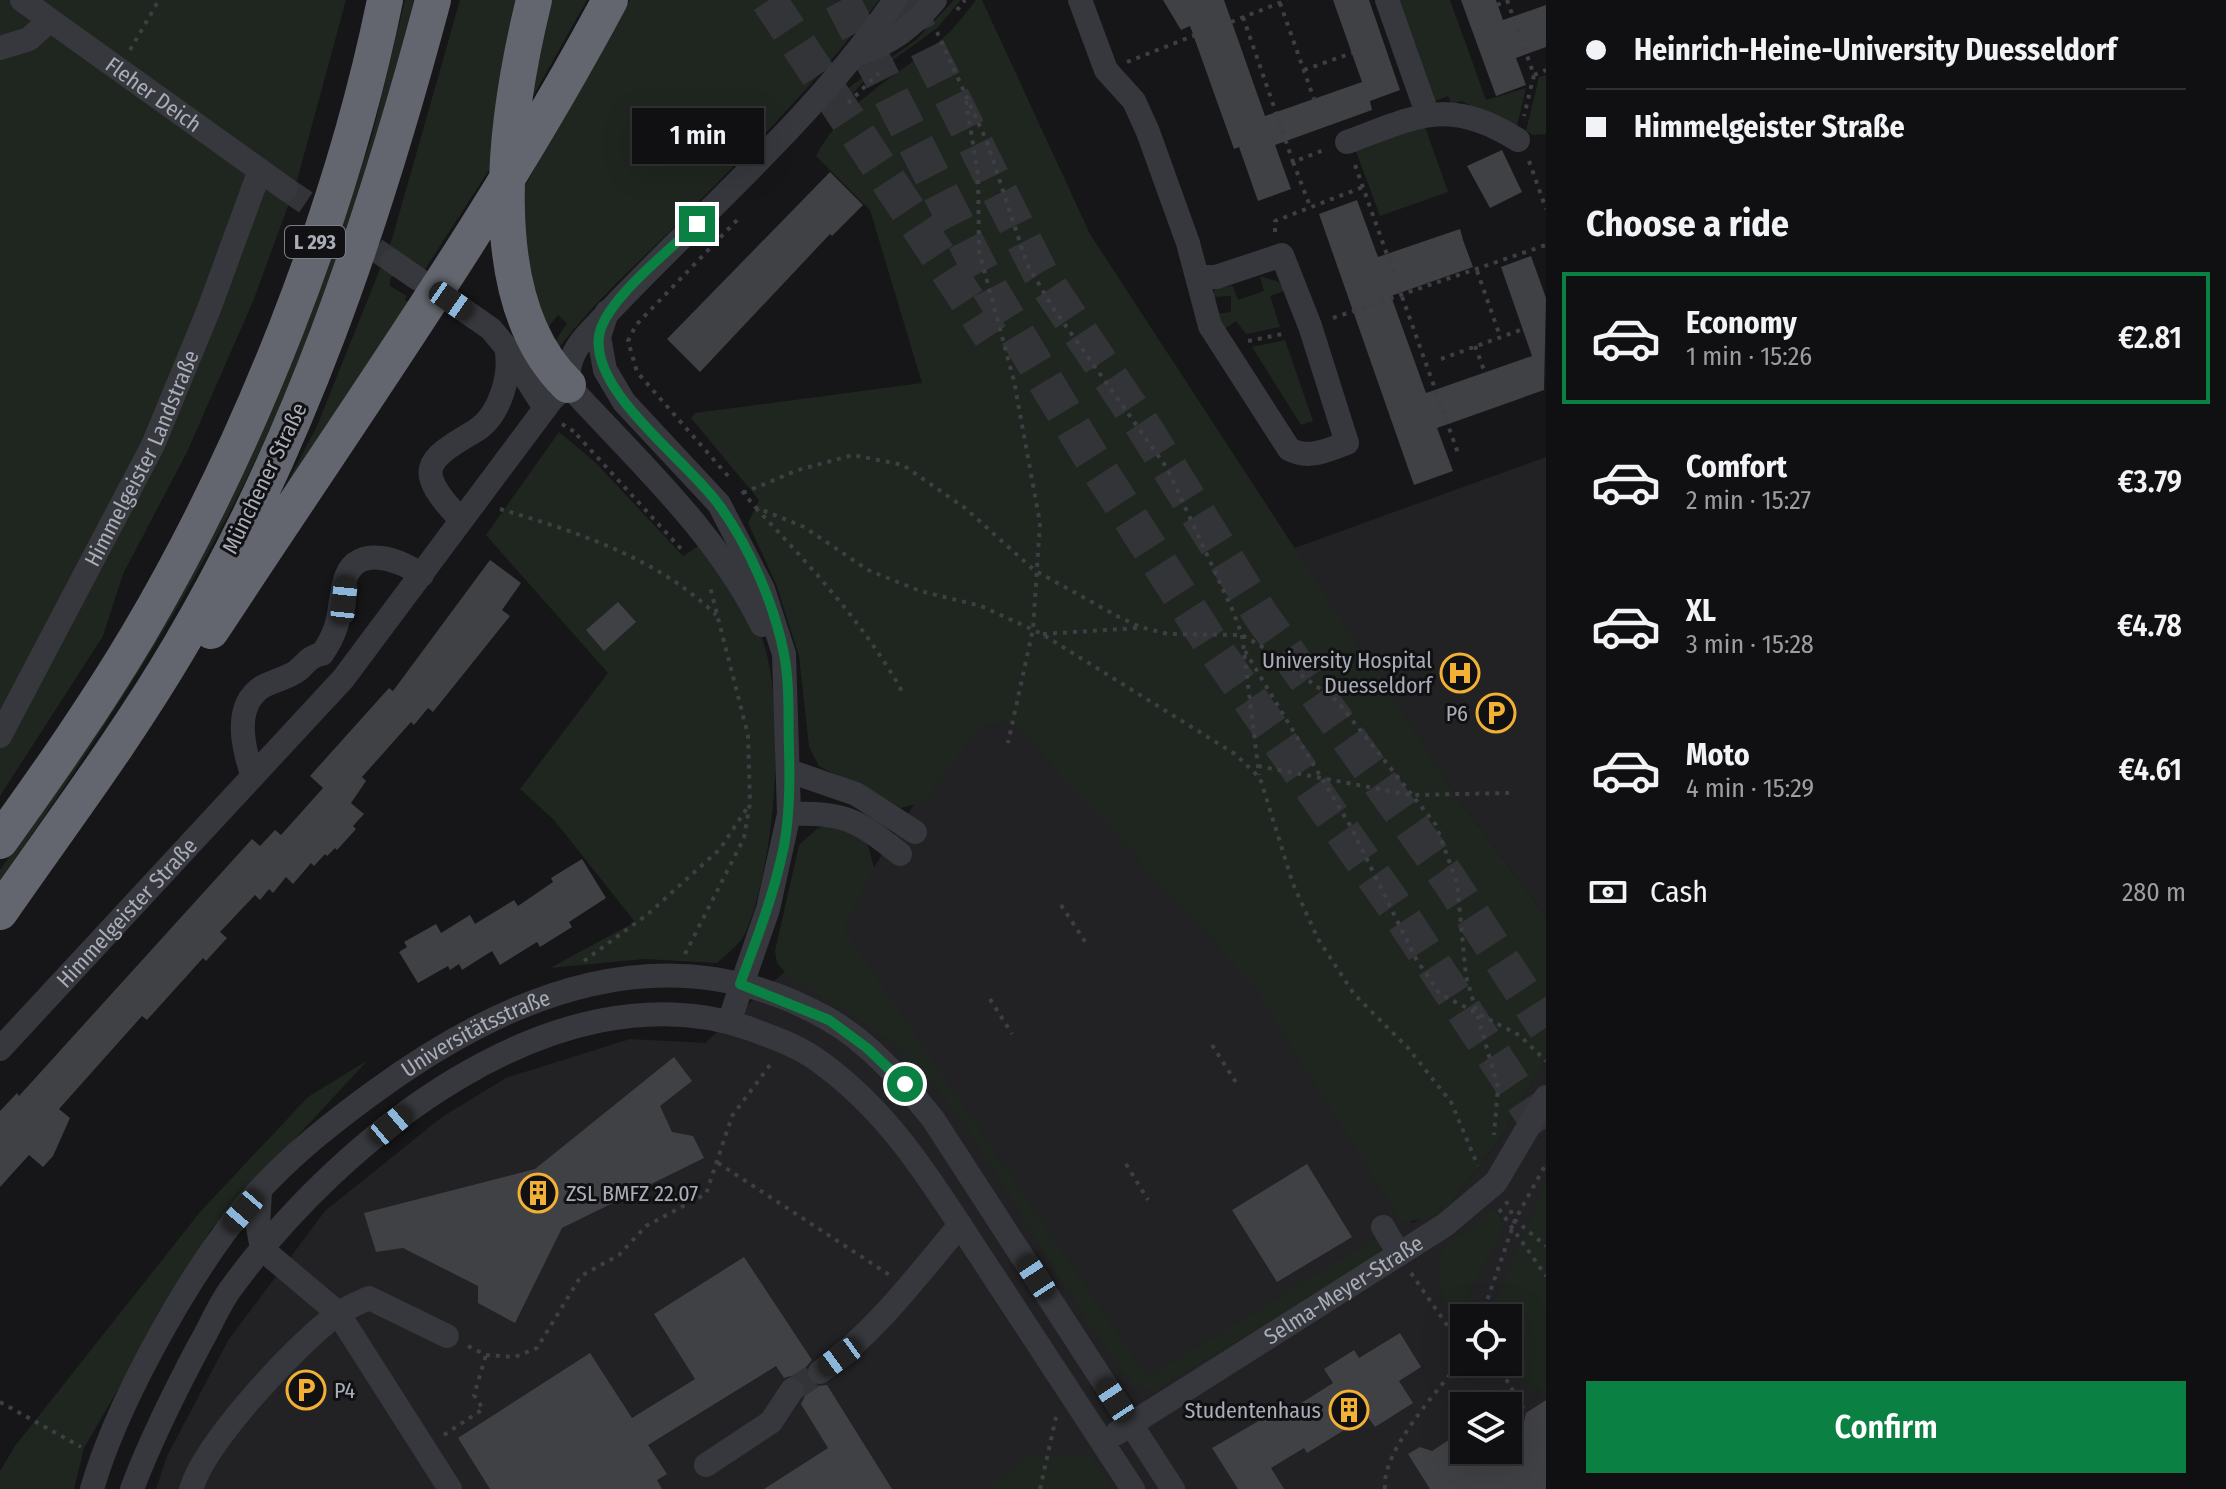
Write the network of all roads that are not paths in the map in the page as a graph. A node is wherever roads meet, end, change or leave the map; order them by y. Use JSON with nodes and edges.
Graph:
{"nodes":[{"id":1,"x":22,"y":0,"type":"edge"},
{"id":2,"x":385,"y":0,"type":"edge"},
{"id":3,"x":433,"y":0,"type":"edge"},
{"id":4,"x":534,"y":0,"type":"edge"},
{"id":5,"x":610,"y":0,"type":"edge"},
{"id":6,"x":895,"y":0,"type":"edge"},
{"id":7,"x":935,"y":0,"type":"edge"},
{"id":8,"x":1080,"y":0,"type":"edge"},
{"id":9,"x":1387,"y":0,"type":"edge"},
{"id":10,"x":50,"y":20,"type":"junction"},
{"id":11,"x":0,"y":48,"type":"edge"},
{"id":12,"x":854,"y":55,"type":"junction"},
{"id":13,"x":1427,"y":113,"type":"junction"},
{"id":14,"x":1518,"y":140,"type":"road end"},
{"id":15,"x":1347,"y":142,"type":"road end"},
{"id":16,"x":260,"y":170,"type":"junction"},
{"id":17,"x":286,"y":189,"type":"tunnel mouth"},
{"id":18,"x":392,"y":261,"type":"tunnel mouth"},
{"id":19,"x":1199,"y":277,"type":"junction"},
{"id":20,"x":432,"y":295,"type":"junction"},
{"id":21,"x":607,"y":312,"type":"junction"},
{"id":22,"x":506,"y":347,"type":"junction"},
{"id":23,"x":616,"y":390,"type":"junction"},
{"id":24,"x":557,"y":396,"type":"junction"},
{"id":25,"x":468,"y":511,"type":"junction"},
{"id":26,"x":422,"y":575,"type":"junction"},
{"id":27,"x":322,"y":654,"type":"junction"},
{"id":28,"x":297,"y":671,"type":"junction"},
{"id":29,"x":343,"y":679,"type":"junction"},
{"id":30,"x":312,"y":711,"type":"junction"},
{"id":31,"x":788,"y":712,"type":"junction"},
{"id":32,"x":0,"y":736,"type":"edge"},
{"id":33,"x":123,"y":738,"type":"junction"},
{"id":34,"x":789,"y":771,"type":"junction"},
{"id":35,"x":252,"y":774,"type":"junction"},
{"id":36,"x":789,"y":814,"type":"junction"},
{"id":37,"x":915,"y":832,"type":"dead end"},
{"id":38,"x":0,"y":841,"type":"edge"},
{"id":39,"x":900,"y":854,"type":"dead end"},
{"id":40,"x":0,"y":912,"type":"edge"},
{"id":41,"x":740,"y":984,"type":"junction"},
{"id":42,"x":729,"y":1022,"type":"junction"},
{"id":43,"x":0,"y":1049,"type":"edge"},
{"id":44,"x":1546,"y":1097,"type":"edge"},
{"id":45,"x":963,"y":1165,"type":"junction"},
{"id":46,"x":937,"y":1188,"type":"junction"},
{"id":47,"x":260,"y":1191,"type":"junction"},
{"id":48,"x":960,"y":1225,"type":"junction"},
{"id":49,"x":1383,"y":1227,"type":"dead end"},
{"id":50,"x":262,"y":1249,"type":"junction"},
{"id":51,"x":1399,"y":1254,"type":"junction"},
{"id":52,"x":207,"y":1259,"type":"junction"},
{"id":53,"x":338,"y":1313,"type":"junction"},
{"id":54,"x":447,"y":1336,"type":"road end"},
{"id":55,"x":820,"y":1372,"type":"tunnel mouth"},
{"id":56,"x":792,"y":1390,"type":"tunnel mouth"},
{"id":57,"x":1130,"y":1424,"type":"junction"},
{"id":58,"x":1102,"y":1443,"type":"junction"},
{"id":59,"x":706,"y":1465,"type":"dead end"},
{"id":60,"x":92,"y":1489,"type":"edge"},
{"id":61,"x":132,"y":1489,"type":"edge"},
{"id":62,"x":191,"y":1489,"type":"edge"},
{"id":63,"x":450,"y":1489,"type":"edge"},
{"id":64,"x":1133,"y":1489,"type":"edge"},
{"id":65,"x":1173,"y":1489,"type":"edge"}],
"edges":[{"from":1,"to":10,"type":"street","name":"Fleher Deich"},
{"from":2,"to":38,"type":"highway","name":"Münchener Straße","number":"L 293"},
{"from":3,"to":33,"type":"highway","name":"Münchener Straße","number":"L 293"},
{"from":4,"to":24,"type":"highway"},
{"from":5,"to":20,"type":"highway"},
{"from":6,"to":12,"type":"street"},
{"from":7,"to":12,"type":"street","name":"Himmelgeister Straße"},
{"from":8,"to":19,"type":"street"},
{"from":9,"to":13,"type":"street"},
{"from":10,"to":11,"type":"street"},
{"from":10,"to":16,"type":"street","name":"Fleher Deich"},
{"from":12,"to":21,"type":"street","name":"Himmelgeister Straße"},
{"from":13,"to":14,"type":"street"},
{"from":13,"to":15,"type":"street"},
{"from":16,"to":17,"type":"street","name":"Fleher Deich"},
{"from":16,"to":32,"type":"street","name":"Himmelgeister Landstraße"},
{"from":18,"to":20,"type":"street"},
{"from":19,"to":19,"type":"street"},
{"from":20,"to":22,"type":"street"},
{"from":20,"to":33,"type":"highway"},
{"from":21,"to":23,"type":"street"},
{"from":21,"to":24,"type":"street","name":"Himmelgeister Straße"},
{"from":22,"to":24,"type":"street"},
{"from":22,"to":25,"type":"street"},
{"from":23,"to":24,"type":"street"},
{"from":23,"to":31,"type":"street"},
{"from":24,"to":25,"type":"street","name":"Himmelgeister Straße"},
{"from":24,"to":31,"type":"street"},
{"from":25,"to":26,"type":"street","name":"Himmelgeister Straße"},
{"from":26,"to":27,"type":"street"},
{"from":26,"to":29,"type":"street","name":"Himmelgeister Straße"},
{"from":27,"to":28,"type":"street"},
{"from":27,"to":29,"type":"street"},
{"from":28,"to":30,"type":"street"},
{"from":28,"to":35,"type":"street"},
{"from":29,"to":30,"type":"street","name":"Himmelgeister Straße"},
{"from":30,"to":35,"type":"street","name":"Himmelgeister Straße"},
{"from":31,"to":34,"type":"street"},
{"from":33,"to":40,"type":"highway","name":"Münchener Straße","number":"L 293"},
{"from":34,"to":36,"type":"street"},
{"from":34,"to":37,"type":"street"},
{"from":35,"to":43,"type":"street","name":"Himmelgeister Straße"},
{"from":36,"to":39,"type":"street"},
{"from":36,"to":41,"type":"street"},
{"from":41,"to":42,"type":"street"},
{"from":41,"to":45,"type":"street","name":"Universitätsstraße"},
{"from":41,"to":47,"type":"street","name":"Universitätsstraße"},
{"from":42,"to":46,"type":"street","name":"Universitätsstraße"},
{"from":42,"to":50,"type":"street","name":"Universitätsstraße"},
{"from":44,"to":51,"type":"street","name":"Selma-Meyer-Straße"},
{"from":45,"to":46,"type":"street"},
{"from":45,"to":57,"type":"street","name":"Universitätsstraße"},
{"from":46,"to":48,"type":"street","name":"Universitätsstraße"},
{"from":47,"to":50,"type":"street"},
{"from":47,"to":52,"type":"street","name":"Universitätsstraße"},
{"from":48,"to":55,"type":"street"},
{"from":48,"to":58,"type":"street","name":"Universitätsstraße"},
{"from":49,"to":51,"type":"street"},
{"from":50,"to":52,"type":"street"},
{"from":50,"to":53,"type":"street"},
{"from":50,"to":61,"type":"street","name":"Universitätsstraße"},
{"from":51,"to":57,"type":"street","name":"Selma-Meyer-Straße"},
{"from":52,"to":60,"type":"street","name":"Universitätsstraße"},
{"from":53,"to":54,"type":"street"},
{"from":53,"to":62,"type":"street"},
{"from":53,"to":63,"type":"street"},
{"from":56,"to":59,"type":"street"},
{"from":57,"to":58,"type":"street","name":"Selma-Meyer-Straße"},
{"from":57,"to":65,"type":"street","name":"Universitätsstraße"},
{"from":58,"to":64,"type":"street","name":"Universitätsstraße"}]}
